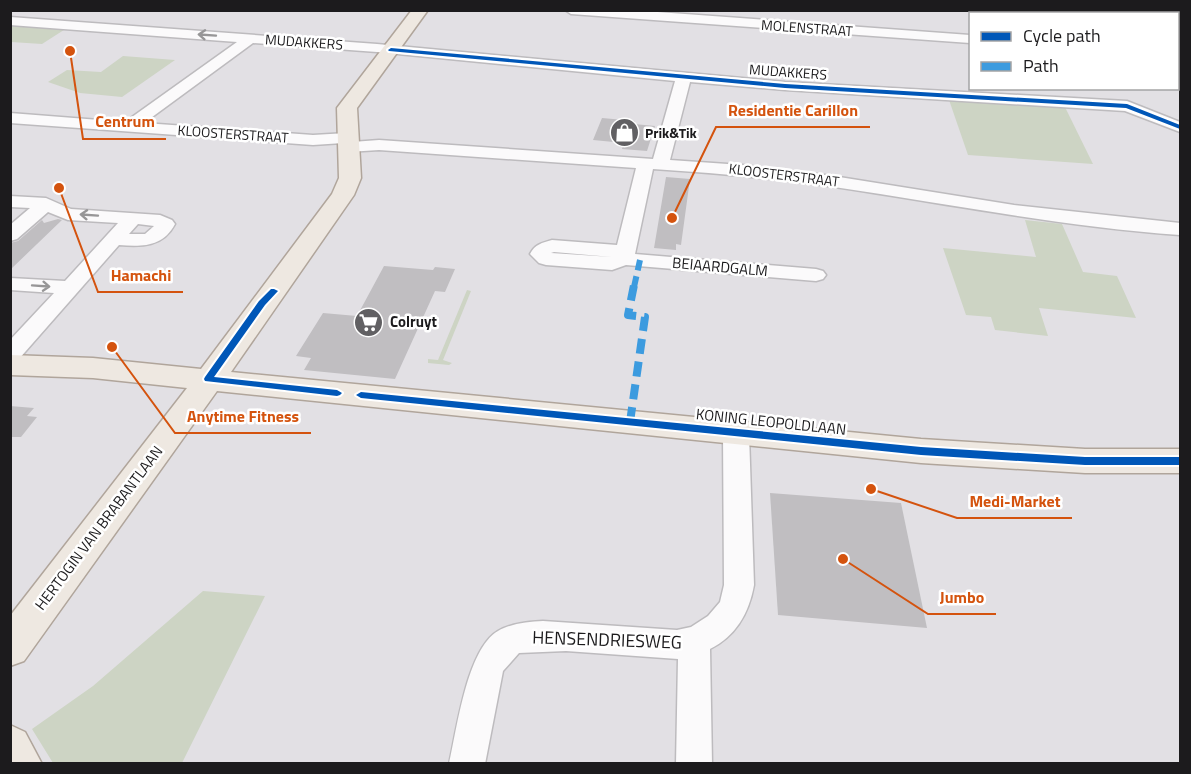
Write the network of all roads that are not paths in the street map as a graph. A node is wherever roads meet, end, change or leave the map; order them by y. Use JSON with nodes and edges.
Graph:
{"nodes":[{"id":1,"x":420,"y":10,"type":"edge"},
{"id":2,"x":571,"y":10,"type":"edge"},
{"id":3,"x":615,"y":12,"type":"edge"},
{"id":4,"x":743,"y":17,"type":"edge"},
{"id":5,"x":10,"y":21,"type":"edge"},
{"id":6,"x":251,"y":38,"type":"junction"},
{"id":7,"x":969,"y":39,"type":"edge"},
{"id":8,"x":390,"y":50,"type":"junction"},
{"id":9,"x":684,"y":76,"type":"junction"},
{"id":10,"x":1008,"y":93,"type":"edge"},
{"id":11,"x":1136,"y":107,"type":"junction"},
{"id":12,"x":1180,"y":117,"type":"edge"},
{"id":13,"x":10,"y":118,"type":"edge"},
{"id":14,"x":129,"y":126,"type":"junction"},
{"id":15,"x":1180,"y":127,"type":"edge"},
{"id":16,"x":348,"y":142,"type":"junction"},
{"id":17,"x":653,"y":163,"type":"junction"},
{"id":18,"x":10,"y":201,"type":"edge"},
{"id":19,"x":46,"y":204,"type":"junction"},
{"id":20,"x":133,"y":218,"type":"junction"},
{"id":21,"x":1180,"y":229,"type":"edge"},
{"id":22,"x":10,"y":235,"type":"edge"},
{"id":23,"x":116,"y":239,"type":"junction"},
{"id":24,"x":816,"y":275,"type":"dead end"},
{"id":25,"x":10,"y":284,"type":"edge"},
{"id":26,"x":72,"y":288,"type":"junction"},
{"id":27,"x":10,"y":355,"type":"edge"},
{"id":28,"x":10,"y":365,"type":"edge"},
{"id":29,"x":208,"y":379,"type":"junction"},
{"id":30,"x":736,"y":434,"type":"junction"},
{"id":31,"x":1180,"y":461,"type":"edge"},
{"id":32,"x":694,"y":642,"type":"junction"},
{"id":33,"x":10,"y":648,"type":"edge"},
{"id":34,"x":10,"y":747,"type":"edge"},
{"id":35,"x":20,"y":764,"type":"edge"},
{"id":36,"x":467,"y":764,"type":"edge"},
{"id":37,"x":694,"y":764,"type":"edge"}],
"edges":[{"from":1,"to":8,"type":"main road","name":"HERTOGIN VAN BRABANTLAAN"},
{"from":2,"to":3,"type":"street","name":"MOLENSTRAAT"},
{"from":3,"to":4,"type":"street","name":"MOLENSTRAAT"},
{"from":4,"to":7,"type":"street","name":"MOLENSTRAAT"},
{"from":6,"to":5,"type":"street","name":"MUDAKKERS","one_way":true},
{"from":6,"to":8,"type":"street","name":"MUDAKKERS"},
{"from":6,"to":14,"type":"street"},
{"from":8,"to":9,"type":"street","name":"MUDAKKERS"},
{"from":8,"to":16,"type":"main road","name":"HERTOGIN VAN BRABANTLAAN"},
{"from":9,"to":10,"type":"street","name":"MUDAKKERS"},
{"from":9,"to":17,"type":"street","name":"BEIAARDGALM"},
{"from":10,"to":11,"type":"street","name":"MUDAKKERS"},
{"from":11,"to":12,"type":"street","name":"MUDAKKERS"},
{"from":11,"to":15,"type":"street","name":"MUDAKKERS"},
{"from":13,"to":14,"type":"street","name":"KLOOSTERSTRAAT"},
{"from":14,"to":16,"type":"street","name":"KLOOSTERSTRAAT"},
{"from":16,"to":17,"type":"street","name":"KLOOSTERSTRAAT"},
{"from":16,"to":29,"type":"main road","name":"HERTOGIN VAN BRABANTLAAN"},
{"from":17,"to":21,"type":"street","name":"KLOOSTERSTRAAT"},
{"from":17,"to":24,"type":"street","name":"BEIAARDGALM"},
{"from":18,"to":19,"type":"street"},
{"from":20,"to":19,"type":"street","one_way":true},
{"from":19,"to":22,"type":"street"},
{"from":20,"to":23,"type":"street"},
{"from":20,"to":23,"type":"street"},
{"from":23,"to":26,"type":"street"},
{"from":25,"to":26,"type":"street","one_way":true},
{"from":26,"to":27,"type":"street"},
{"from":28,"to":29,"type":"main road","name":"KONING LEOPOLDLAAN"},
{"from":29,"to":30,"type":"main road","name":"KONING LEOPOLDLAAN"},
{"from":29,"to":33,"type":"main road","name":"HERTOGIN VAN BRABANTLAAN"},
{"from":30,"to":31,"type":"main road","name":"KONING LEOPOLDLAAN"},
{"from":30,"to":32,"type":"street","name":"HENSENDRIESWEG"},
{"from":32,"to":36,"type":"street","name":"HENSENDRIESWEG"},
{"from":32,"to":37,"type":"street","name":"HENSENDRIESWEG"},
{"from":34,"to":35,"type":"main road"}]}
